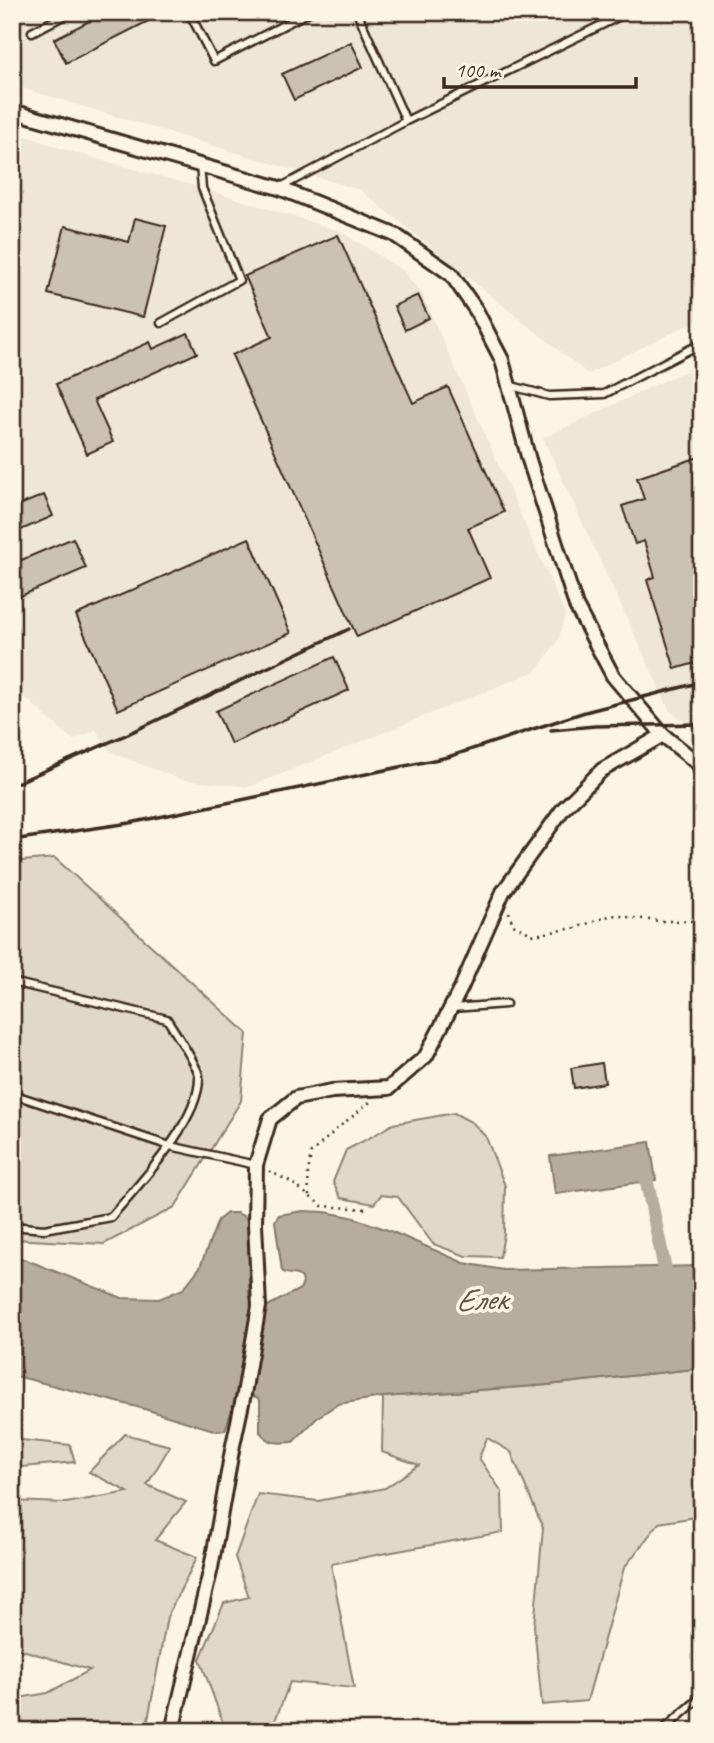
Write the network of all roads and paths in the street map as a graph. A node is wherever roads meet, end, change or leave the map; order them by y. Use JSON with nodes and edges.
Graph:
{"nodes":[{"id":1,"x":71,"y":12,"type":"edge"},
{"id":2,"x":188,"y":12,"type":"edge"},
{"id":3,"x":309,"y":12,"type":"edge"},
{"id":4,"x":357,"y":12,"type":"edge"},
{"id":5,"x":628,"y":12,"type":"edge"},
{"id":6,"x":32,"y":32,"type":"dead end"},
{"id":7,"x":12,"y":111,"type":"edge"},
{"id":8,"x":406,"y":121,"type":"junction"},
{"id":9,"x":200,"y":165,"type":"junction"},
{"id":10,"x":279,"y":188,"type":"junction"},
{"id":11,"x":161,"y":323,"type":"dead end"},
{"id":12,"x":702,"y":343,"type":"edge"},
{"id":13,"x":508,"y":385,"type":"junction"},
{"id":14,"x":663,"y":735,"type":"junction"},
{"id":15,"x":702,"y":767,"type":"edge"},
{"id":16,"x":503,"y":892,"type":"junction"},
{"id":17,"x":702,"y":921,"type":"edge"},
{"id":18,"x":12,"y":982,"type":"edge"},
{"id":19,"x":506,"y":1004,"type":"dead end"},
{"id":20,"x":450,"y":1009,"type":"junction"},
{"id":21,"x":389,"y":1088,"type":"junction"},
{"id":22,"x":12,"y":1094,"type":"edge"},
{"id":23,"x":170,"y":1146,"type":"junction"},
{"id":24,"x":256,"y":1165,"type":"junction"},
{"id":25,"x":309,"y":1196,"type":"junction"},
{"id":26,"x":366,"y":1209,"type":"dead end"},
{"id":27,"x":12,"y":1226,"type":"edge"},
{"id":28,"x":702,"y":1696,"type":"edge"},
{"id":29,"x":172,"y":1731,"type":"edge"},
{"id":30,"x":662,"y":1731,"type":"edge"}],
"edges":[{"from":1,"to":6,"type":"lane"},
{"from":2,"to":3,"type":"lane"},
{"from":4,"to":8,"type":"lane"},
{"from":5,"to":8,"type":"lane"},
{"from":7,"to":9,"type":"street"},
{"from":8,"to":10,"type":"lane"},
{"from":9,"to":10,"type":"street"},
{"from":9,"to":11,"type":"lane"},
{"from":10,"to":13,"type":"street"},
{"from":12,"to":13,"type":"lane"},
{"from":13,"to":14,"type":"street"},
{"from":14,"to":15,"type":"street"},
{"from":14,"to":16,"type":"street"},
{"from":16,"to":17,"type":"path"},
{"from":16,"to":20,"type":"street"},
{"from":18,"to":23,"type":"lane"},
{"from":19,"to":20,"type":"lane"},
{"from":20,"to":21,"type":"street"},
{"from":21,"to":24,"type":"street"},
{"from":21,"to":25,"type":"path"},
{"from":22,"to":23,"type":"lane"},
{"from":23,"to":24,"type":"lane"},
{"from":23,"to":27,"type":"lane"},
{"from":24,"to":25,"type":"path"},
{"from":24,"to":29,"type":"street"},
{"from":25,"to":26,"type":"path"},
{"from":28,"to":30,"type":"lane"}]}
